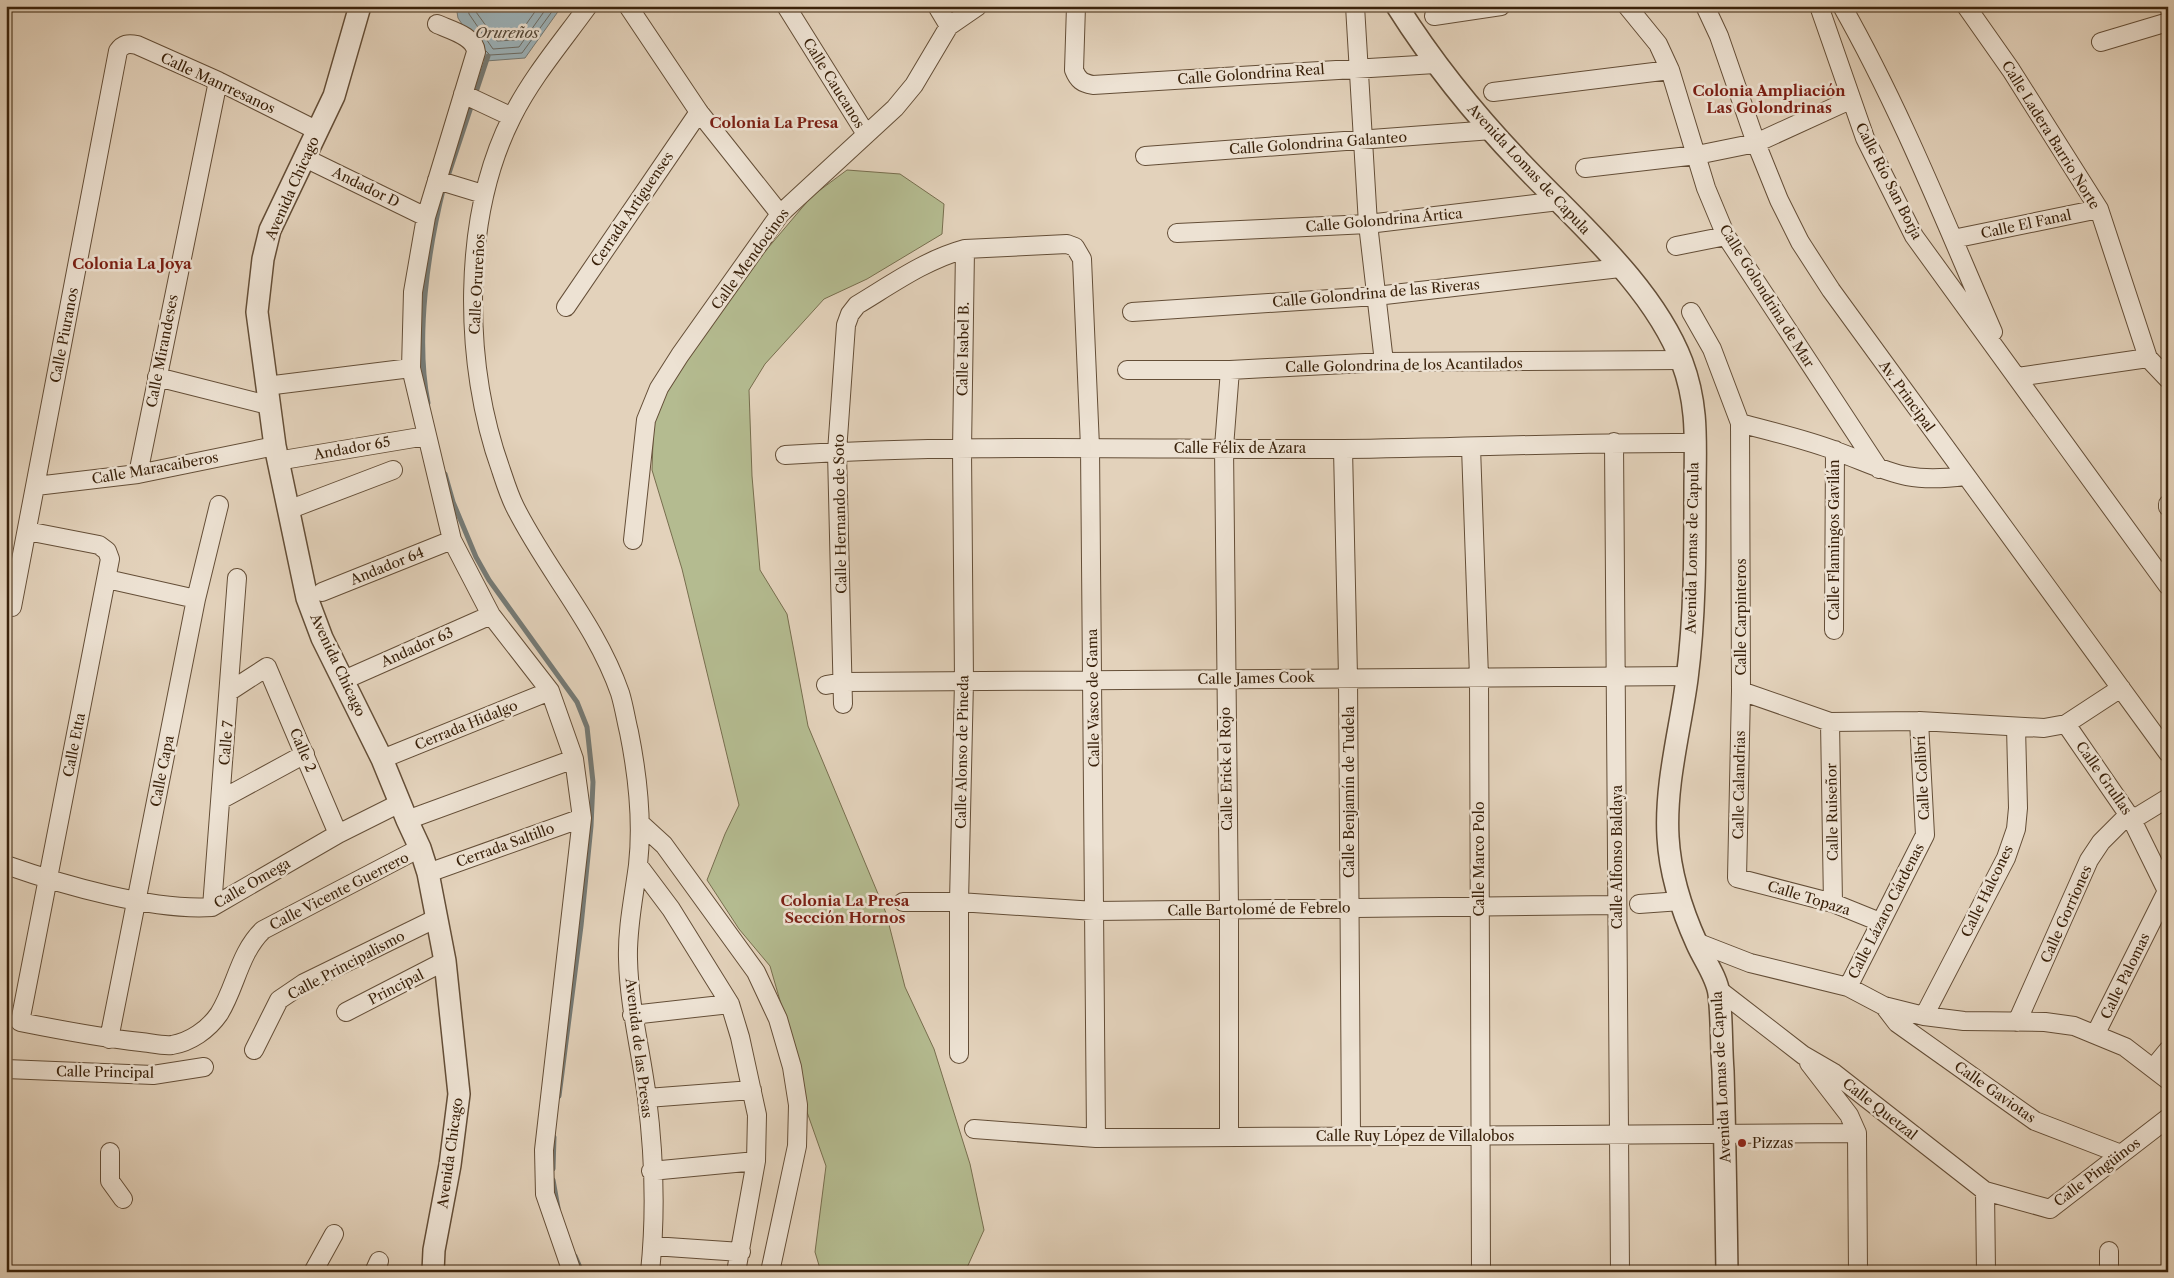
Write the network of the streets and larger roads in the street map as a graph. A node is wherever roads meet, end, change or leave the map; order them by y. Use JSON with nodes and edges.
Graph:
{"nodes":[{"id":1,"x":360,"y":6,"type":"edge"},
{"id":2,"x":588,"y":6,"type":"edge"},
{"id":3,"x":628,"y":6,"type":"edge"},
{"id":4,"x":786,"y":6,"type":"edge"},
{"id":5,"x":938,"y":6,"type":"edge"},
{"id":6,"x":978,"y":6,"type":"edge"},
{"id":7,"x":1076,"y":6,"type":"edge"},
{"id":8,"x":1355,"y":6,"type":"edge"},
{"id":9,"x":1397,"y":6,"type":"edge"},
{"id":10,"x":1501,"y":6,"type":"edge"},
{"id":11,"x":1627,"y":6,"type":"edge"},
{"id":12,"x":1705,"y":6,"type":"edge"},
{"id":13,"x":1819,"y":6,"type":"edge"},
{"id":14,"x":1842,"y":6,"type":"edge"},
{"id":15,"x":1966,"y":6,"type":"edge"},
{"id":16,"x":1434,"y":16,"type":"dead end"},
{"id":17,"x":2168,"y":22,"type":"edge"},
{"id":18,"x":437,"y":24,"type":"dead end"},
{"id":19,"x":949,"y":26,"type":"junction"},
{"id":20,"x":2101,"y":42,"type":"dead end"},
{"id":21,"x":118,"y":51,"type":"joint"},
{"id":22,"x":1435,"y":64,"type":"junction"},
{"id":23,"x":1359,"y":67,"type":"junction"},
{"id":24,"x":1670,"y":70,"type":"junction"},
{"id":25,"x":218,"y":81,"type":"junction"},
{"id":26,"x":1493,"y":92,"type":"dead end"},
{"id":27,"x":464,"y":94,"type":"junction"},
{"id":28,"x":1850,"y":100,"type":"junction"},
{"id":29,"x":699,"y":112,"type":"junction"},
{"id":30,"x":511,"y":117,"type":"junction"},
{"id":31,"x":1492,"y":130,"type":"junction"},
{"id":32,"x":318,"y":131,"type":"junction"},
{"id":33,"x":866,"y":134,"type":"junction"},
{"id":34,"x":1363,"y":140,"type":"junction"},
{"id":35,"x":1756,"y":144,"type":"junction"},
{"id":36,"x":1697,"y":155,"type":"junction"},
{"id":37,"x":1145,"y":156,"type":"dead end"},
{"id":38,"x":305,"y":158,"type":"junction"},
{"id":39,"x":1585,"y":168,"type":"dead end"},
{"id":40,"x":438,"y":180,"type":"junction"},
{"id":41,"x":483,"y":194,"type":"junction"},
{"id":42,"x":1560,"y":201,"type":"junction"},
{"id":43,"x":2100,"y":209,"type":"junction"},
{"id":44,"x":780,"y":214,"type":"junction"},
{"id":45,"x":426,"y":217,"type":"junction"},
{"id":46,"x":1368,"y":224,"type":"junction"},
{"id":47,"x":1177,"y":233,"type":"dead end"},
{"id":48,"x":1726,"y":236,"type":"junction"},
{"id":49,"x":1953,"y":240,"type":"junction"},
{"id":50,"x":1676,"y":246,"type":"dead end"},
{"id":51,"x":965,"y":249,"type":"junction"},
{"id":52,"x":1620,"y":268,"type":"junction"},
{"id":53,"x":1376,"y":296,"type":"junction"},
{"id":54,"x":566,"y":307,"type":"dead end"},
{"id":55,"x":1132,"y":312,"type":"dead end"},
{"id":56,"x":1691,"y":312,"type":"dead end"},
{"id":57,"x":2148,"y":358,"type":"junction"},
{"id":58,"x":1681,"y":360,"type":"junction"},
{"id":59,"x":1384,"y":362,"type":"junction"},
{"id":60,"x":411,"y":368,"type":"junction"},
{"id":61,"x":1127,"y":370,"type":"dead end"},
{"id":62,"x":1230,"y":370,"type":"junction"},
{"id":63,"x":2013,"y":371,"type":"junction"},
{"id":64,"x":157,"y":377,"type":"junction"},
{"id":65,"x":2168,"y":379,"type":"edge"},
{"id":66,"x":267,"y":395,"type":"junction"},
{"id":67,"x":1740,"y":423,"type":"junction"},
{"id":68,"x":426,"y":436,"type":"junction"},
{"id":69,"x":1614,"y":442,"type":"junction"},
{"id":70,"x":1695,"y":443,"type":"junction"},
{"id":71,"x":1090,"y":447,"type":"junction"},
{"id":72,"x":1224,"y":447,"type":"junction"},
{"id":73,"x":1471,"y":447,"type":"junction"},
{"id":74,"x":1343,"y":449,"type":"junction"},
{"id":75,"x":962,"y":450,"type":"junction"},
{"id":76,"x":1835,"y":450,"type":"junction"},
{"id":77,"x":837,"y":452,"type":"junction"},
{"id":78,"x":276,"y":454,"type":"junction"},
{"id":79,"x":785,"y":455,"type":"dead end"},
{"id":80,"x":1879,"y":469,"type":"junction"},
{"id":81,"x":393,"y":470,"type":"dead end"},
{"id":82,"x":138,"y":474,"type":"junction"},
{"id":83,"x":1965,"y":476,"type":"junction"},
{"id":84,"x":36,"y":486,"type":"junction"},
{"id":85,"x":219,"y":505,"type":"dead end"},
{"id":86,"x":288,"y":510,"type":"junction"},
{"id":87,"x":27,"y":531,"type":"junction"},
{"id":88,"x":452,"y":540,"type":"junction"},
{"id":89,"x":632,"y":540,"type":"dead end"},
{"id":90,"x":237,"y":578,"type":"dead end"},
{"id":91,"x":107,"y":579,"type":"junction"},
{"id":92,"x":2168,"y":586,"type":"edge"},
{"id":93,"x":322,"y":592,"type":"dead end"},
{"id":94,"x":196,"y":599,"type":"junction"},
{"id":95,"x":12,"y":607,"type":"dead end"},
{"id":96,"x":491,"y":615,"type":"junction"},
{"id":97,"x":1834,"y":630,"type":"dead end"},
{"id":98,"x":1687,"y":676,"type":"junction"},
{"id":99,"x":1348,"y":677,"type":"junction"},
{"id":100,"x":1478,"y":677,"type":"junction"},
{"id":101,"x":1225,"y":678,"type":"junction"},
{"id":102,"x":1617,"y":678,"type":"junction"},
{"id":103,"x":344,"y":680,"type":"junction"},
{"id":104,"x":964,"y":680,"type":"junction"},
{"id":105,"x":1093,"y":680,"type":"junction"},
{"id":106,"x":834,"y":683,"type":"junction"},
{"id":107,"x":2121,"y":688,"type":"junction"},
{"id":108,"x":230,"y":691,"type":"junction"},
{"id":109,"x":550,"y":691,"type":"junction"},
{"id":110,"x":1741,"y":691,"type":"junction"},
{"id":111,"x":842,"y":704,"type":"dead end"},
{"id":112,"x":1919,"y":721,"type":"junction"},
{"id":113,"x":1830,"y":722,"type":"junction"},
{"id":114,"x":2066,"y":724,"type":"junction"},
{"id":115,"x":2016,"y":727,"type":"junction"},
{"id":116,"x":2168,"y":753,"type":"edge"},
{"id":117,"x":304,"y":754,"type":"junction"},
{"id":118,"x":574,"y":759,"type":"junction"},
{"id":119,"x":382,"y":760,"type":"junction"},
{"id":120,"x":2168,"y":798,"type":"edge"},
{"id":121,"x":222,"y":799,"type":"junction"},
{"id":122,"x":403,"y":812,"type":"junction"},
{"id":123,"x":2130,"y":817,"type":"junction"},
{"id":124,"x":582,"y":818,"type":"junction"},
{"id":125,"x":641,"y":824,"type":"junction"},
{"id":126,"x":338,"y":834,"type":"junction"},
{"id":127,"x":1925,"y":835,"type":"joint"},
{"id":128,"x":420,"y":848,"type":"junction"},
{"id":129,"x":6,"y":865,"type":"edge"},
{"id":130,"x":638,"y":865,"type":"junction"},
{"id":131,"x":428,"y":873,"type":"junction"},
{"id":132,"x":1737,"y":878,"type":"joint"},
{"id":133,"x":47,"y":879,"type":"junction"},
{"id":134,"x":2167,"y":892,"type":"edge"},
{"id":135,"x":136,"y":900,"type":"junction"},
{"id":136,"x":1681,"y":901,"type":"junction"},
{"id":137,"x":903,"y":902,"type":"dead end"},
{"id":138,"x":959,"y":902,"type":"junction"},
{"id":139,"x":1833,"y":903,"type":"junction"},
{"id":140,"x":1639,"y":904,"type":"dead end"},
{"id":141,"x":1616,"y":905,"type":"junction"},
{"id":142,"x":1478,"y":906,"type":"junction"},
{"id":143,"x":212,"y":907,"type":"junction"},
{"id":144,"x":1349,"y":908,"type":"junction"},
{"id":145,"x":1229,"y":910,"type":"junction"},
{"id":146,"x":1095,"y":911,"type":"junction"},
{"id":147,"x":437,"y":918,"type":"junction"},
{"id":148,"x":1880,"y":922,"type":"junction"},
{"id":149,"x":1696,"y":942,"type":"junction"},
{"id":150,"x":445,"y":962,"type":"junction"},
{"id":151,"x":1848,"y":987,"type":"junction"},
{"id":152,"x":1719,"y":990,"type":"junction"},
{"id":153,"x":730,"y":1004,"type":"junction"},
{"id":154,"x":1884,"y":1006,"type":"junction"},
{"id":155,"x":346,"y":1012,"type":"dead end"},
{"id":156,"x":632,"y":1015,"type":"junction"},
{"id":157,"x":1924,"y":1016,"type":"junction"},
{"id":158,"x":20,"y":1022,"type":"joint"},
{"id":159,"x":2017,"y":1022,"type":"junction"},
{"id":160,"x":2096,"y":1033,"type":"junction"},
{"id":161,"x":109,"y":1039,"type":"junction"},
{"id":162,"x":254,"y":1050,"type":"dead end"},
{"id":163,"x":2168,"y":1050,"type":"edge"},
{"id":164,"x":959,"y":1054,"type":"dead end"},
{"id":165,"x":1802,"y":1055,"type":"junction"},
{"id":166,"x":2154,"y":1067,"type":"junction"},
{"id":167,"x":204,"y":1068,"type":"dead end"},
{"id":168,"x":6,"y":1069,"type":"edge"},
{"id":169,"x":2168,"y":1080,"type":"edge"},
{"id":170,"x":752,"y":1090,"type":"junction"},
{"id":171,"x":647,"y":1098,"type":"junction"},
{"id":172,"x":2168,"y":1118,"type":"edge"},
{"id":173,"x":974,"y":1129,"type":"dead end"},
{"id":174,"x":1857,"y":1133,"type":"junction"},
{"id":175,"x":1619,"y":1134,"type":"junction"},
{"id":176,"x":1480,"y":1135,"type":"junction"},
{"id":177,"x":1725,"y":1135,"type":"junction"},
{"id":178,"x":1351,"y":1136,"type":"junction"},
{"id":179,"x":1229,"y":1137,"type":"junction"},
{"id":180,"x":1096,"y":1138,"type":"junction"},
{"id":181,"x":110,"y":1152,"type":"dead end"},
{"id":182,"x":2121,"y":1154,"type":"junction"},
{"id":183,"x":756,"y":1161,"type":"junction"},
{"id":184,"x":651,"y":1171,"type":"junction"},
{"id":185,"x":1985,"y":1191,"type":"junction"},
{"id":186,"x":123,"y":1199,"type":"dead end"},
{"id":187,"x":2050,"y":1209,"type":"joint"},
{"id":188,"x":334,"y":1234,"type":"dead end"},
{"id":189,"x":653,"y":1246,"type":"junction"},
{"id":190,"x":2109,"y":1251,"type":"dead end"},
{"id":191,"x":741,"y":1252,"type":"junction"},
{"id":192,"x":313,"y":1272,"type":"edge"},
{"id":193,"x":432,"y":1272,"type":"edge"},
{"id":194,"x":572,"y":1272,"type":"edge"},
{"id":195,"x":650,"y":1272,"type":"edge"},
{"id":196,"x":736,"y":1272,"type":"edge"},
{"id":197,"x":770,"y":1272,"type":"edge"},
{"id":198,"x":1481,"y":1272,"type":"edge"},
{"id":199,"x":1620,"y":1272,"type":"edge"},
{"id":200,"x":1727,"y":1272,"type":"edge"},
{"id":201,"x":1858,"y":1272,"type":"edge"},
{"id":202,"x":1986,"y":1272,"type":"edge"},
{"id":203,"x":2109,"y":1272,"type":"edge"}],
"edges":[{"from":1,"to":32,"type":"street","name":"Avenida Chicago"},
{"from":2,"to":30,"type":"street","name":"Calle Orureños"},
{"from":3,"to":29,"type":"street"},
{"from":4,"to":33,"type":"street","name":"Calle Caucanos"},
{"from":5,"to":19,"type":"street"},
{"from":6,"to":19,"type":"street","name":"Calle Mendocinos"},
{"from":7,"to":23,"type":"street","name":"Calle Golondrina Real"},
{"from":8,"to":23,"type":"street"},
{"from":9,"to":22,"type":"street","name":"Avenida Lomas de Capula"},
{"from":10,"to":16,"type":"street"},
{"from":11,"to":24,"type":"street","name":"Calle Golondrina de Mar"},
{"from":12,"to":35,"type":"street","name":"Av. Principal"},
{"from":13,"to":28,"type":"street","name":"Calle Río San Borja"},
{"from":14,"to":49,"type":"street","name":"Calle Río San Borja"},
{"from":15,"to":43,"type":"street","name":"Calle Ladera Barrio Norte"},
{"from":17,"to":20,"type":"street"},
{"from":18,"to":27,"type":"street"},
{"from":19,"to":33,"type":"street","name":"Calle Mendocinos"},
{"from":21,"to":25,"type":"street","name":"Calle Manrresanos"},
{"from":21,"to":84,"type":"street","name":"Calle Piuranos"},
{"from":22,"to":23,"type":"street","name":"Calle Golondrina Real"},
{"from":22,"to":31,"type":"street","name":"Avenida Lomas de Capula"},
{"from":23,"to":34,"type":"street"},
{"from":24,"to":26,"type":"street"},
{"from":24,"to":36,"type":"street","name":"Calle Golondrina de Mar"},
{"from":25,"to":32,"type":"street","name":"Calle Manrresanos"},
{"from":25,"to":64,"type":"street","name":"Calle Mirandeses"},
{"from":27,"to":30,"type":"street"},
{"from":27,"to":40,"type":"street"},
{"from":28,"to":35,"type":"street"},
{"from":28,"to":63,"type":"street","name":"Calle Río San Borja"},
{"from":29,"to":44,"type":"street"},
{"from":29,"to":54,"type":"street","name":"Cerrada Artiguenses"},
{"from":30,"to":41,"type":"street","name":"Calle Orureños"},
{"from":31,"to":34,"type":"street","name":"Calle Golondrina Galanteo"},
{"from":31,"to":42,"type":"street","name":"Avenida Lomas de Capula"},
{"from":32,"to":38,"type":"street","name":"Avenida Chicago"},
{"from":33,"to":44,"type":"street","name":"Calle Mendocinos"},
{"from":34,"to":37,"type":"street","name":"Calle Golondrina Galanteo"},
{"from":34,"to":46,"type":"street"},
{"from":35,"to":36,"type":"street"},
{"from":35,"to":83,"type":"street","name":"Av. Principal"},
{"from":36,"to":39,"type":"street"},
{"from":36,"to":48,"type":"street","name":"Calle Golondrina de Mar"},
{"from":38,"to":45,"type":"street","name":"Andador D"},
{"from":38,"to":66,"type":"street","name":"Avenida Chicago"},
{"from":40,"to":41,"type":"street"},
{"from":40,"to":45,"type":"street"},
{"from":41,"to":125,"type":"street","name":"Calle Orureños"},
{"from":42,"to":46,"type":"street","name":"Calle Golondrina Ártica"},
{"from":42,"to":52,"type":"street","name":"Avenida Lomas de Capula"},
{"from":43,"to":49,"type":"street","name":"Calle El Fanal"},
{"from":43,"to":57,"type":"street","name":"Calle Ladera Barrio Norte"},
{"from":44,"to":89,"type":"street","name":"Calle Mendocinos"},
{"from":45,"to":60,"type":"street"},
{"from":46,"to":47,"type":"street","name":"Calle Golondrina Ártica"},
{"from":46,"to":53,"type":"street"},
{"from":48,"to":50,"type":"street"},
{"from":48,"to":80,"type":"street","name":"Calle Golondrina de Mar"},
{"from":49,"to":63,"type":"street","name":"Calle Río San Borja"},
{"from":51,"to":71,"type":"street","name":"Calle Vasco de Gama"},
{"from":51,"to":75,"type":"street","name":"Calle Isabel B."},
{"from":51,"to":77,"type":"street","name":"Calle Hernando de Soto"},
{"from":52,"to":53,"type":"street","name":"Calle Golondrina de las Riveras"},
{"from":52,"to":58,"type":"street","name":"Avenida Lomas de Capula"},
{"from":53,"to":55,"type":"street","name":"Calle Golondrina de las Riveras"},
{"from":53,"to":59,"type":"street"},
{"from":56,"to":67,"type":"street","name":"Calle Carpinteros"},
{"from":57,"to":63,"type":"street"},
{"from":57,"to":65,"type":"street","name":"Calle Ladera Barrio Norte"},
{"from":58,"to":59,"type":"street","name":"Calle Golondrina de los Acantilados"},
{"from":58,"to":70,"type":"street","name":"Avenida Lomas de Capula"},
{"from":59,"to":62,"type":"street","name":"Calle Golondrina de los Acantilados"},
{"from":60,"to":66,"type":"street"},
{"from":60,"to":68,"type":"street"},
{"from":61,"to":62,"type":"street","name":"Calle Golondrina de los Acantilados"},
{"from":62,"to":72,"type":"street","name":"Calle Erick el Rojo"},
{"from":63,"to":92,"type":"street","name":"Calle Río San Borja"},
{"from":64,"to":66,"type":"street"},
{"from":64,"to":82,"type":"street","name":"Calle Mirandeses"},
{"from":66,"to":78,"type":"street","name":"Avenida Chicago"},
{"from":67,"to":76,"type":"street","name":"Calle Flamingos Gavilán"},
{"from":67,"to":110,"type":"street","name":"Calle Carpinteros"},
{"from":68,"to":78,"type":"street","name":"Andador 65"},
{"from":68,"to":88,"type":"street"},
{"from":69,"to":70,"type":"street","name":"Calle Félix de Azara"},
{"from":69,"to":73,"type":"street","name":"Calle Félix de Azara"},
{"from":69,"to":102,"type":"street","name":"Calle Alfonso Baldaya"},
{"from":70,"to":98,"type":"street","name":"Avenida Lomas de Capula"},
{"from":71,"to":72,"type":"street","name":"Calle Félix de Azara"},
{"from":71,"to":75,"type":"street","name":"Calle Félix de Azara"},
{"from":71,"to":105,"type":"street","name":"Calle Vasco de Gama"},
{"from":72,"to":74,"type":"street","name":"Calle Félix de Azara"},
{"from":72,"to":101,"type":"street","name":"Calle Erick el Rojo"},
{"from":73,"to":74,"type":"street","name":"Calle Félix de Azara"},
{"from":73,"to":100,"type":"street","name":"Calle Marco Polo"},
{"from":74,"to":99,"type":"street","name":"Calle Benjamín de Tudela"},
{"from":75,"to":77,"type":"street","name":"Calle Félix de Azara"},
{"from":75,"to":104,"type":"street","name":"Calle Alonso de Pineda"},
{"from":76,"to":80,"type":"street","name":"Calle Flamingos Gavilán"},
{"from":76,"to":97,"type":"street","name":"Calle Flamingos Gavilán"},
{"from":77,"to":79,"type":"street","name":"Calle Félix de Azara"},
{"from":77,"to":106,"type":"street","name":"Calle Hernando de Soto"},
{"from":78,"to":82,"type":"street","name":"Calle Maracaiberos"},
{"from":78,"to":86,"type":"street","name":"Avenida Chicago"},
{"from":80,"to":83,"type":"street","name":"Calle Flamingos Gavilán"},
{"from":81,"to":86,"type":"street"},
{"from":82,"to":84,"type":"street","name":"Calle Maracaiberos"},
{"from":83,"to":107,"type":"street","name":"Av. Principal"},
{"from":84,"to":87,"type":"street","name":"Calle Piuranos"},
{"from":85,"to":94,"type":"street","name":"Calle Capa"},
{"from":86,"to":103,"type":"street","name":"Avenida Chicago"},
{"from":87,"to":91,"type":"street","name":"Calle Etta"},
{"from":87,"to":95,"type":"street","name":"Calle Piuranos"},
{"from":88,"to":93,"type":"street","name":"Andador 64"},
{"from":88,"to":96,"type":"street"},
{"from":90,"to":108,"type":"street","name":"Calle 7"},
{"from":91,"to":94,"type":"street"},
{"from":91,"to":133,"type":"street","name":"Calle Etta"},
{"from":94,"to":135,"type":"street","name":"Calle Capa"},
{"from":96,"to":103,"type":"street","name":"Andador 63"},
{"from":96,"to":109,"type":"street"},
{"from":98,"to":102,"type":"street","name":"Calle James Cook"},
{"from":98,"to":136,"type":"street","name":"Avenida Lomas de Capula"},
{"from":99,"to":100,"type":"street","name":"Calle James Cook"},
{"from":99,"to":101,"type":"street","name":"Calle James Cook"},
{"from":99,"to":144,"type":"street","name":"Calle Benjamín de Tudela"},
{"from":100,"to":102,"type":"street","name":"Calle James Cook"},
{"from":100,"to":142,"type":"street","name":"Calle Marco Polo"},
{"from":101,"to":105,"type":"street","name":"Calle James Cook"},
{"from":101,"to":145,"type":"street","name":"Calle Erick el Rojo"},
{"from":102,"to":141,"type":"street","name":"Calle Alfonso Baldaya"},
{"from":103,"to":119,"type":"street","name":"Avenida Chicago"},
{"from":104,"to":105,"type":"street","name":"Calle James Cook"},
{"from":104,"to":106,"type":"street","name":"Calle James Cook"},
{"from":104,"to":138,"type":"street","name":"Calle Alonso de Pineda"},
{"from":105,"to":146,"type":"street","name":"Calle Vasco de Gama"},
{"from":106,"to":111,"type":"street","name":"Calle Hernando de Soto"},
{"from":107,"to":114,"type":"street"},
{"from":107,"to":116,"type":"street","name":"Av. Principal"},
{"from":108,"to":117,"type":"street","name":"Calle 2"},
{"from":108,"to":121,"type":"street","name":"Calle 7"},
{"from":109,"to":118,"type":"street"},
{"from":109,"to":119,"type":"street","name":"Cerrada Hidalgo"},
{"from":110,"to":113,"type":"street","name":"Calle Carpinteros"},
{"from":110,"to":132,"type":"street","name":"Calle Calandrias"},
{"from":112,"to":113,"type":"street","name":"Calle Carpinteros"},
{"from":112,"to":115,"type":"street","name":"Calle Carpinteros"},
{"from":112,"to":127,"type":"street","name":"Calle Colibrí"},
{"from":113,"to":139,"type":"street","name":"Calle Ruiseñor"},
{"from":114,"to":115,"type":"street","name":"Calle Carpinteros"},
{"from":114,"to":123,"type":"street","name":"Calle Grullas"},
{"from":115,"to":157,"type":"street","name":"Calle Halcones"},
{"from":117,"to":121,"type":"street"},
{"from":117,"to":126,"type":"street","name":"Calle 2"},
{"from":118,"to":122,"type":"street","name":"Calle Omega"},
{"from":118,"to":124,"type":"street"},
{"from":119,"to":122,"type":"street","name":"Avenida Chicago"},
{"from":120,"to":123,"type":"street","name":"Calle Gorriones"},
{"from":121,"to":143,"type":"street","name":"Calle 7"},
{"from":122,"to":126,"type":"street","name":"Calle Omega"},
{"from":122,"to":128,"type":"street","name":"Avenida Chicago"},
{"from":123,"to":134,"type":"street","name":"Calle Grullas"},
{"from":123,"to":159,"type":"street","name":"Calle Gorriones"},
{"from":124,"to":131,"type":"street","name":"Cerrada Saltillo"},
{"from":124,"to":194,"type":"street"},
{"from":125,"to":130,"type":"street","name":"Avenida de las Presas"},
{"from":125,"to":197,"type":"street"},
{"from":126,"to":143,"type":"street","name":"Calle Omega"},
{"from":127,"to":148,"type":"street","name":"Calle Lázaro Cárdenas"},
{"from":128,"to":131,"type":"street","name":"Avenida Chicago"},
{"from":128,"to":161,"type":"street","name":"Calle Vicente Guerrero"},
{"from":129,"to":133,"type":"street","name":"Calle Omega"},
{"from":130,"to":153,"type":"street"},
{"from":130,"to":156,"type":"street","name":"Avenida de las Presas"},
{"from":131,"to":147,"type":"street","name":"Avenida Chicago"},
{"from":132,"to":139,"type":"street","name":"Calle Topaza"},
{"from":133,"to":135,"type":"street","name":"Calle Omega"},
{"from":133,"to":158,"type":"street","name":"Calle Etta"},
{"from":134,"to":160,"type":"street","name":"Calle Palomas"},
{"from":135,"to":143,"type":"street","name":"Calle Omega"},
{"from":135,"to":161,"type":"street","name":"Calle Capa"},
{"from":136,"to":140,"type":"street"},
{"from":136,"to":149,"type":"street","name":"Avenida Lomas de Capula"},
{"from":137,"to":138,"type":"street","name":"Calle Bartolomé de Febrelo"},
{"from":138,"to":146,"type":"street","name":"Calle Bartolomé de Febrelo"},
{"from":138,"to":164,"type":"street","name":"Calle Alonso de Pineda"},
{"from":139,"to":148,"type":"street","name":"Calle Topaza"},
{"from":141,"to":142,"type":"street","name":"Calle Bartolomé de Febrelo"},
{"from":141,"to":175,"type":"street","name":"Calle Alfonso Baldaya"},
{"from":142,"to":144,"type":"street","name":"Calle Bartolomé de Febrelo"},
{"from":142,"to":176,"type":"street","name":"Calle Marco Polo"},
{"from":144,"to":145,"type":"street","name":"Calle Bartolomé de Febrelo"},
{"from":144,"to":178,"type":"street","name":"Calle Benjamín de Tudela"},
{"from":145,"to":146,"type":"street","name":"Calle Bartolomé de Febrelo"},
{"from":145,"to":179,"type":"street","name":"Calle Erick el Rojo"},
{"from":146,"to":180,"type":"street","name":"Calle Vasco de Gama"},
{"from":147,"to":150,"type":"street","name":"Avenida Chicago"},
{"from":147,"to":162,"type":"street","name":"Calle Principalismo"},
{"from":148,"to":151,"type":"street","name":"Calle Lázaro Cárdenas"},
{"from":149,"to":151,"type":"street"},
{"from":149,"to":152,"type":"street","name":"Avenida Lomas de Capula"},
{"from":150,"to":155,"type":"street","name":"Principal"},
{"from":150,"to":193,"type":"street","name":"Avenida Chicago"},
{"from":151,"to":154,"type":"street"},
{"from":152,"to":165,"type":"street","name":"Calle Quetzal"},
{"from":152,"to":177,"type":"street","name":"Avenida Lomas de Capula"},
{"from":153,"to":156,"type":"street"},
{"from":153,"to":170,"type":"street"},
{"from":154,"to":157,"type":"street"},
{"from":154,"to":182,"type":"street","name":"Calle Gaviotas"},
{"from":156,"to":171,"type":"street","name":"Avenida de las Presas"},
{"from":157,"to":159,"type":"street"},
{"from":158,"to":161,"type":"street","name":"Calle Vicente Guerrero"},
{"from":159,"to":160,"type":"street"},
{"from":160,"to":166,"type":"street"},
{"from":163,"to":166,"type":"street"},
{"from":165,"to":174,"type":"street"},
{"from":165,"to":185,"type":"street","name":"Calle Quetzal"},
{"from":166,"to":169,"type":"street"},
{"from":167,"to":168,"type":"street","name":"Calle Principal"},
{"from":170,"to":171,"type":"street"},
{"from":170,"to":183,"type":"street"},
{"from":171,"to":184,"type":"street","name":"Avenida de las Presas"},
{"from":172,"to":182,"type":"street","name":"Calle Pingüinos"},
{"from":173,"to":180,"type":"street","name":"Calle Ruy López de Villalobos"},
{"from":174,"to":177,"type":"street","name":"Calle Ruy López de Villalobos"},
{"from":174,"to":201,"type":"street"},
{"from":175,"to":176,"type":"street","name":"Calle Ruy López de Villalobos"},
{"from":175,"to":177,"type":"street","name":"Calle Ruy López de Villalobos"},
{"from":175,"to":199,"type":"street","name":"Calle Alfonso Baldaya"},
{"from":176,"to":178,"type":"street","name":"Calle Ruy López de Villalobos"},
{"from":176,"to":198,"type":"street","name":"Calle Marco Polo"},
{"from":177,"to":200,"type":"street","name":"Avenida Lomas de Capula"},
{"from":178,"to":179,"type":"street","name":"Calle Ruy López de Villalobos"},
{"from":179,"to":180,"type":"street","name":"Calle Ruy López de Villalobos"},
{"from":181,"to":186,"type":"street"},
{"from":182,"to":187,"type":"street","name":"Calle Pingüinos"},
{"from":183,"to":184,"type":"street"},
{"from":183,"to":191,"type":"street"},
{"from":184,"to":189,"type":"street","name":"Avenida de las Presas"},
{"from":185,"to":187,"type":"street","name":"Calle Quetzal"},
{"from":185,"to":202,"type":"street"},
{"from":188,"to":192,"type":"street"},
{"from":189,"to":191,"type":"street"},
{"from":189,"to":195,"type":"street","name":"Avenida de las Presas"},
{"from":190,"to":203,"type":"street"},
{"from":191,"to":196,"type":"street"}]}
